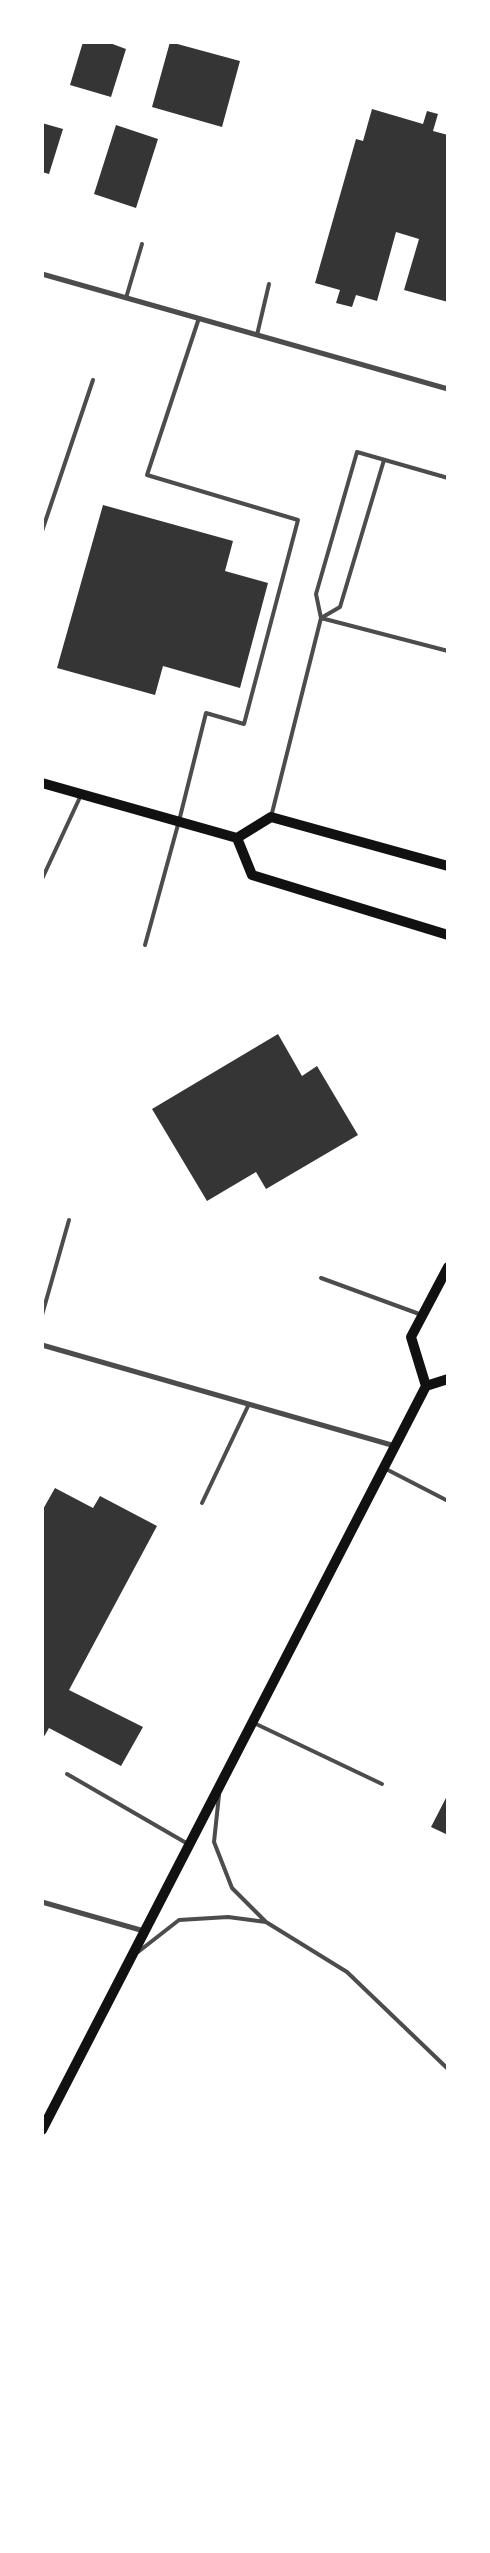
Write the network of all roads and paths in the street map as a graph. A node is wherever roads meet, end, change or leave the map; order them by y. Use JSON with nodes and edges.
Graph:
{"nodes":[{"id":1,"x":142,"y":244,"type":"dead end"},
{"id":2,"x":42,"y":274,"type":"edge"},
{"id":3,"x":270,"y":284,"type":"dead end"},
{"id":4,"x":126,"y":298,"type":"junction"},
{"id":5,"x":198,"y":318,"type":"junction"},
{"id":6,"x":257,"y":335,"type":"junction"},
{"id":7,"x":93,"y":380,"type":"dead end"},
{"id":8,"x":448,"y":389,"type":"edge"},
{"id":9,"x":384,"y":460,"type":"junction"},
{"id":10,"x":448,"y":478,"type":"edge"},
{"id":11,"x":42,"y":531,"type":"edge"},
{"id":12,"x":322,"y":618,"type":"junction"},
{"id":13,"x":448,"y":651,"type":"edge"},
{"id":14,"x":42,"y":783,"type":"edge"},
{"id":15,"x":81,"y":794,"type":"junction"},
{"id":16,"x":271,"y":817,"type":"junction"},
{"id":17,"x":179,"y":821,"type":"junction"},
{"id":18,"x":237,"y":838,"type":"junction"},
{"id":19,"x":448,"y":866,"type":"edge"},
{"id":20,"x":42,"y":880,"type":"edge"},
{"id":21,"x":448,"y":935,"type":"edge"},
{"id":22,"x":145,"y":945,"type":"dead end"},
{"id":23,"x":69,"y":1220,"type":"dead end"},
{"id":24,"x":448,"y":1267,"type":"edge"},
{"id":25,"x":321,"y":1278,"type":"dead end"},
{"id":26,"x":422,"y":1314,"type":"junction"},
{"id":27,"x":42,"y":1315,"type":"edge"},
{"id":28,"x":42,"y":1345,"type":"edge"},
{"id":29,"x":448,"y":1380,"type":"edge"},
{"id":30,"x":426,"y":1386,"type":"junction"},
{"id":31,"x":249,"y":1404,"type":"junction"},
{"id":32,"x":395,"y":1446,"type":"junction"},
{"id":33,"x":384,"y":1468,"type":"junction"},
{"id":34,"x":448,"y":1501,"type":"edge"},
{"id":35,"x":202,"y":1503,"type":"dead end"},
{"id":36,"x":252,"y":1722,"type":"junction"},
{"id":37,"x":67,"y":1774,"type":"dead end"},
{"id":38,"x":382,"y":1784,"type":"dead end"},
{"id":39,"x":220,"y":1786,"type":"junction"},
{"id":40,"x":189,"y":1844,"type":"junction"},
{"id":41,"x":42,"y":1902,"type":"edge"},
{"id":42,"x":266,"y":1922,"type":"junction"},
{"id":43,"x":144,"y":1932,"type":"junction"},
{"id":44,"x":131,"y":1957,"type":"junction"},
{"id":45,"x":448,"y":2069,"type":"edge"},
{"id":46,"x":42,"y":2130,"type":"edge"}],
"edges":[{"from":1,"to":4,"type":"lane"},
{"from":2,"to":4,"type":"street"},
{"from":3,"to":6,"type":"lane"},
{"from":4,"to":5,"type":"street"},
{"from":5,"to":6,"type":"street"},
{"from":5,"to":17,"type":"lane"},
{"from":6,"to":8,"type":"street"},
{"from":7,"to":11,"type":"lane"},
{"from":9,"to":10,"type":"lane"},
{"from":9,"to":12,"type":"lane"},
{"from":9,"to":12,"type":"lane"},
{"from":12,"to":13,"type":"lane"},
{"from":12,"to":16,"type":"lane"},
{"from":14,"to":15,"type":"main road"},
{"from":15,"to":17,"type":"main road"},
{"from":15,"to":20,"type":"lane"},
{"from":16,"to":18,"type":"main road"},
{"from":16,"to":19,"type":"main road"},
{"from":17,"to":18,"type":"main road"},
{"from":17,"to":22,"type":"lane"},
{"from":18,"to":21,"type":"main road"},
{"from":23,"to":27,"type":"lane"},
{"from":24,"to":26,"type":"main road"},
{"from":25,"to":26,"type":"lane"},
{"from":26,"to":30,"type":"main road"},
{"from":28,"to":31,"type":"street"},
{"from":29,"to":30,"type":"main road"},
{"from":30,"to":32,"type":"main road"},
{"from":31,"to":32,"type":"street"},
{"from":31,"to":35,"type":"lane"},
{"from":32,"to":33,"type":"main road"},
{"from":33,"to":34,"type":"lane"},
{"from":33,"to":36,"type":"main road"},
{"from":36,"to":38,"type":"lane"},
{"from":36,"to":39,"type":"main road"},
{"from":37,"to":40,"type":"lane"},
{"from":39,"to":40,"type":"main road"},
{"from":39,"to":42,"type":"lane"},
{"from":40,"to":43,"type":"main road"},
{"from":41,"to":43,"type":"street"},
{"from":42,"to":44,"type":"lane"},
{"from":42,"to":45,"type":"lane"},
{"from":43,"to":44,"type":"main road"},
{"from":44,"to":46,"type":"main road"}]}
